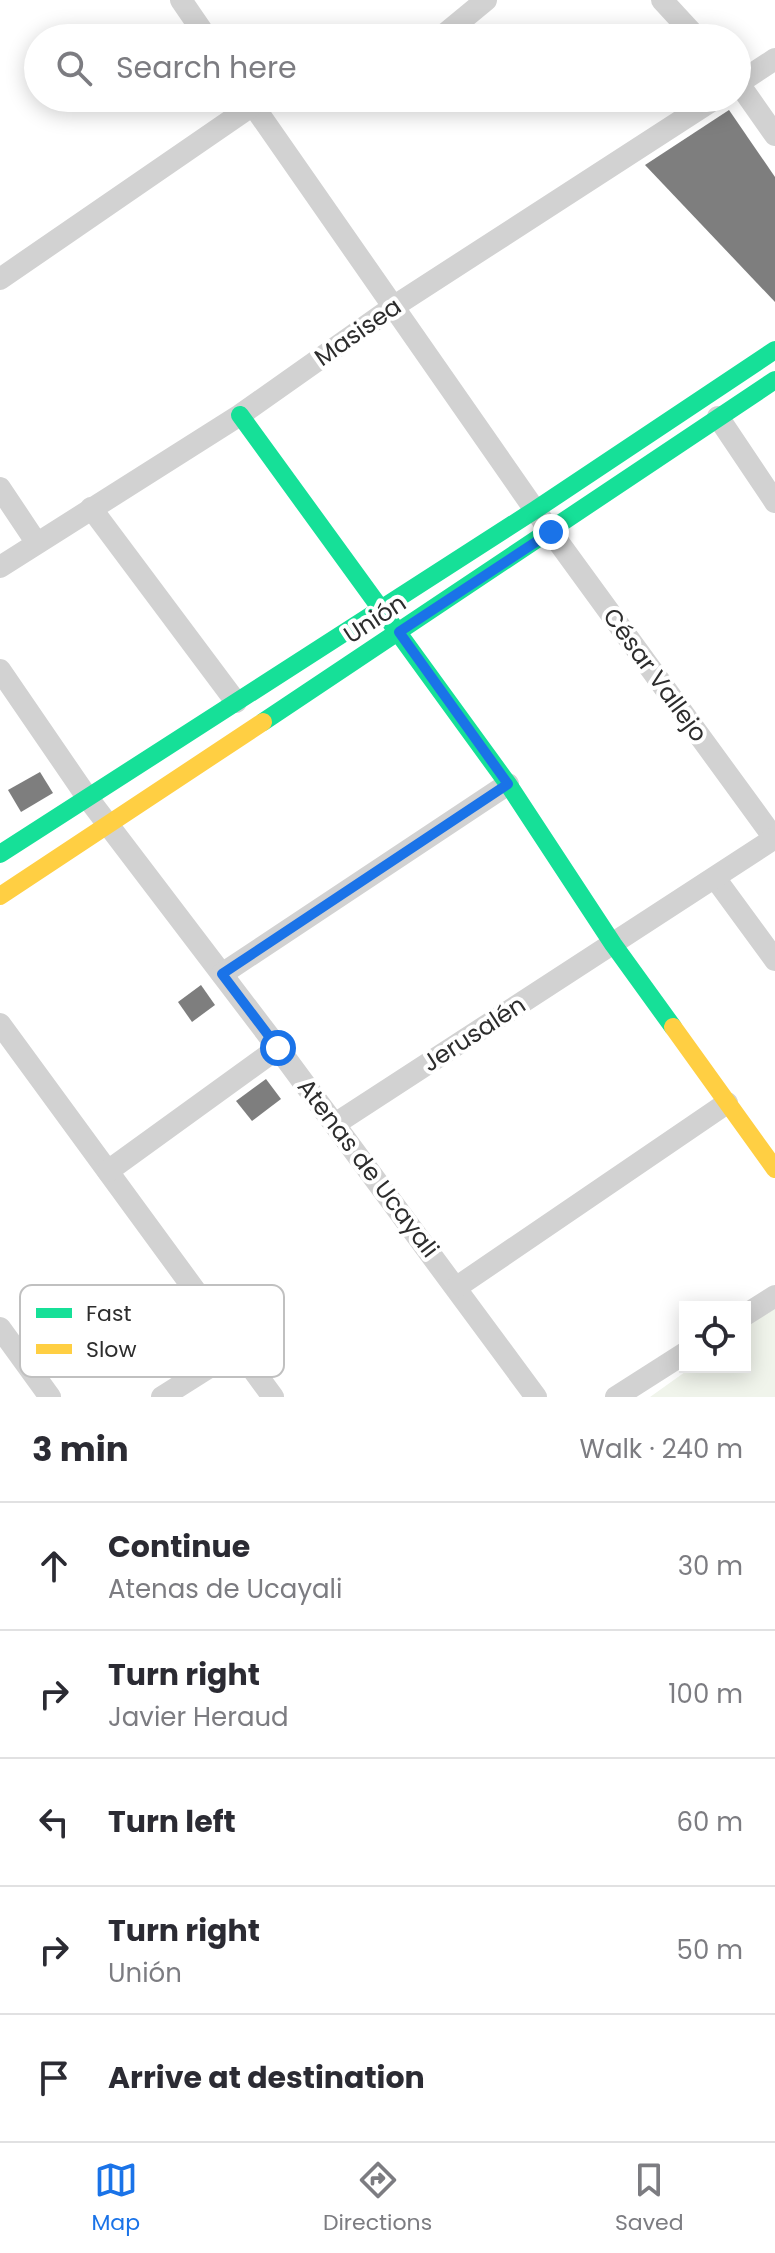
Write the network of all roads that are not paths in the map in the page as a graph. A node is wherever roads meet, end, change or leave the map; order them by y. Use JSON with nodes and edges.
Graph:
{"nodes":[{"id":1,"x":181,"y":0,"type":"edge"},
{"id":2,"x":662,"y":0,"type":"edge"},
{"id":3,"x":477,"y":3,"type":"edge"},
{"id":4,"x":197,"y":24,"type":"edge"},
{"id":5,"x":455,"y":24,"type":"edge"},
{"id":6,"x":684,"y":24,"type":"edge"},
{"id":7,"x":775,"y":59,"type":"edge"},
{"id":8,"x":751,"y":75,"type":"edge"},
{"id":9,"x":751,"y":101,"type":"edge"},
{"id":10,"x":236,"y":112,"type":"edge"},
{"id":11,"x":257,"y":112,"type":"edge"},
{"id":12,"x":694,"y":112,"type":"edge"},
{"id":13,"x":775,"y":135,"type":"edge"},
{"id":14,"x":0,"y":279,"type":"edge"},
{"id":15,"x":393,"y":307,"type":"junction"},
{"id":16,"x":775,"y":350,"type":"edge"},
{"id":17,"x":775,"y":380,"type":"edge"},
{"id":18,"x":240,"y":415,"type":"junction"},
{"id":19,"x":718,"y":417,"type":"junction"},
{"id":20,"x":0,"y":488,"type":"edge"},
{"id":21,"x":775,"y":502,"type":"edge"},
{"id":22,"x":91,"y":508,"type":"junction"},
{"id":23,"x":535,"y":510,"type":"junction"},
{"id":24,"x":551,"y":532,"type":"junction"},
{"id":25,"x":36,"y":542,"type":"junction"},
{"id":26,"x":0,"y":567,"type":"edge"},
{"id":27,"x":381,"y":607,"type":"junction"},
{"id":28,"x":399,"y":632,"type":"junction"},
{"id":29,"x":0,"y":670,"type":"edge"},
{"id":30,"x":236,"y":702,"type":"junction"},
{"id":31,"x":508,"y":784,"type":"junction"},
{"id":32,"x":87,"y":797,"type":"junction"},
{"id":33,"x":107,"y":825,"type":"junction"},
{"id":34,"x":775,"y":838,"type":"edge"},
{"id":35,"x":0,"y":854,"type":"edge"},
{"id":36,"x":715,"y":878,"type":"junction"},
{"id":37,"x":0,"y":896,"type":"edge"},
{"id":38,"x":613,"y":944,"type":"junction"},
{"id":39,"x":775,"y":960,"type":"edge"},
{"id":40,"x":222,"y":974,"type":"junction"},
{"id":41,"x":0,"y":1024,"type":"edge"},
{"id":42,"x":278,"y":1048,"type":"junction"},
{"id":43,"x":727,"y":1103,"type":"junction"},
{"id":44,"x":335,"y":1124,"type":"junction"},
{"id":45,"x":775,"y":1169,"type":"edge"},
{"id":46,"x":108,"y":1171,"type":"junction"},
{"id":47,"x":191,"y":1285,"type":"edge"},
{"id":48,"x":457,"y":1287,"type":"junction"},
{"id":49,"x":775,"y":1296,"type":"edge"},
{"id":50,"x":751,"y":1311,"type":"edge"},
{"id":51,"x":0,"y":1328,"type":"edge"},
{"id":52,"x":20,"y":1356,"type":"edge"},
{"id":53,"x":679,"y":1357,"type":"edge"},
{"id":54,"x":36,"y":1377,"type":"edge"},
{"id":55,"x":194,"y":1377,"type":"edge"},
{"id":56,"x":258,"y":1377,"type":"edge"},
{"id":57,"x":50,"y":1397,"type":"edge"},
{"id":58,"x":162,"y":1397,"type":"edge"},
{"id":59,"x":273,"y":1397,"type":"edge"},
{"id":60,"x":536,"y":1397,"type":"edge"},
{"id":61,"x":616,"y":1397,"type":"edge"}],
"edges":[{"from":1,"to":4,"type":"street"},
{"from":2,"to":6,"type":"street"},
{"from":3,"to":5,"type":"street"},
{"from":7,"to":8,"type":"street"},
{"from":9,"to":13,"type":"street"},
{"from":10,"to":14,"type":"street"},
{"from":11,"to":15,"type":"street","name":"César Vallejo"},
{"from":12,"to":15,"type":"street","name":"Masisea"},
{"from":15,"to":18,"type":"street","name":"Masisea"},
{"from":15,"to":23,"type":"street","name":"César Vallejo"},
{"from":16,"to":23,"type":"main road","name":"Unión"},
{"from":17,"to":19,"type":"main road","name":"Unión"},
{"from":18,"to":22,"type":"street","name":"Masisea"},
{"from":18,"to":27,"type":"main road"},
{"from":19,"to":21,"type":"street"},
{"from":19,"to":24,"type":"main road","name":"Unión"},
{"from":20,"to":25,"type":"street"},
{"from":22,"to":25,"type":"street","name":"Masisea"},
{"from":22,"to":30,"type":"street"},
{"from":23,"to":24,"type":"street","name":"César Vallejo"},
{"from":23,"to":27,"type":"main road","name":"Unión"},
{"from":24,"to":28,"type":"main road","name":"Unión"},
{"from":24,"to":34,"type":"street","name":"César Vallejo"},
{"from":25,"to":26,"type":"street","name":"Masisea"},
{"from":27,"to":28,"type":"main road"},
{"from":27,"to":30,"type":"main road","name":"Unión"},
{"from":28,"to":31,"type":"main road"},
{"from":28,"to":33,"type":"main road","name":"Unión"},
{"from":29,"to":32,"type":"street","name":"Atenas de Ucayali"},
{"from":30,"to":32,"type":"main road","name":"Unión"},
{"from":31,"to":38,"type":"main road"},
{"from":31,"to":40,"type":"street"},
{"from":32,"to":33,"type":"street","name":"Atenas de Ucayali"},
{"from":32,"to":35,"type":"main road","name":"Unión"},
{"from":33,"to":37,"type":"main road","name":"Unión"},
{"from":33,"to":40,"type":"street","name":"Atenas de Ucayali"},
{"from":34,"to":36,"type":"street","name":"Jerusalén"},
{"from":36,"to":38,"type":"street","name":"Jerusalén"},
{"from":36,"to":39,"type":"street"},
{"from":38,"to":43,"type":"main road"},
{"from":38,"to":44,"type":"street","name":"Jerusalén"},
{"from":40,"to":42,"type":"street","name":"Atenas de Ucayali"},
{"from":41,"to":46,"type":"street"},
{"from":42,"to":44,"type":"street","name":"Atenas de Ucayali"},
{"from":42,"to":46,"type":"street"},
{"from":43,"to":45,"type":"main road"},
{"from":43,"to":48,"type":"street"},
{"from":44,"to":48,"type":"street","name":"Atenas de Ucayali"},
{"from":46,"to":47,"type":"street"},
{"from":48,"to":60,"type":"street","name":"Atenas de Ucayali"},
{"from":49,"to":50,"type":"street"},
{"from":51,"to":52,"type":"street"},
{"from":53,"to":61,"type":"street"},
{"from":54,"to":57,"type":"street"},
{"from":55,"to":58,"type":"street"},
{"from":56,"to":59,"type":"street"}]}
